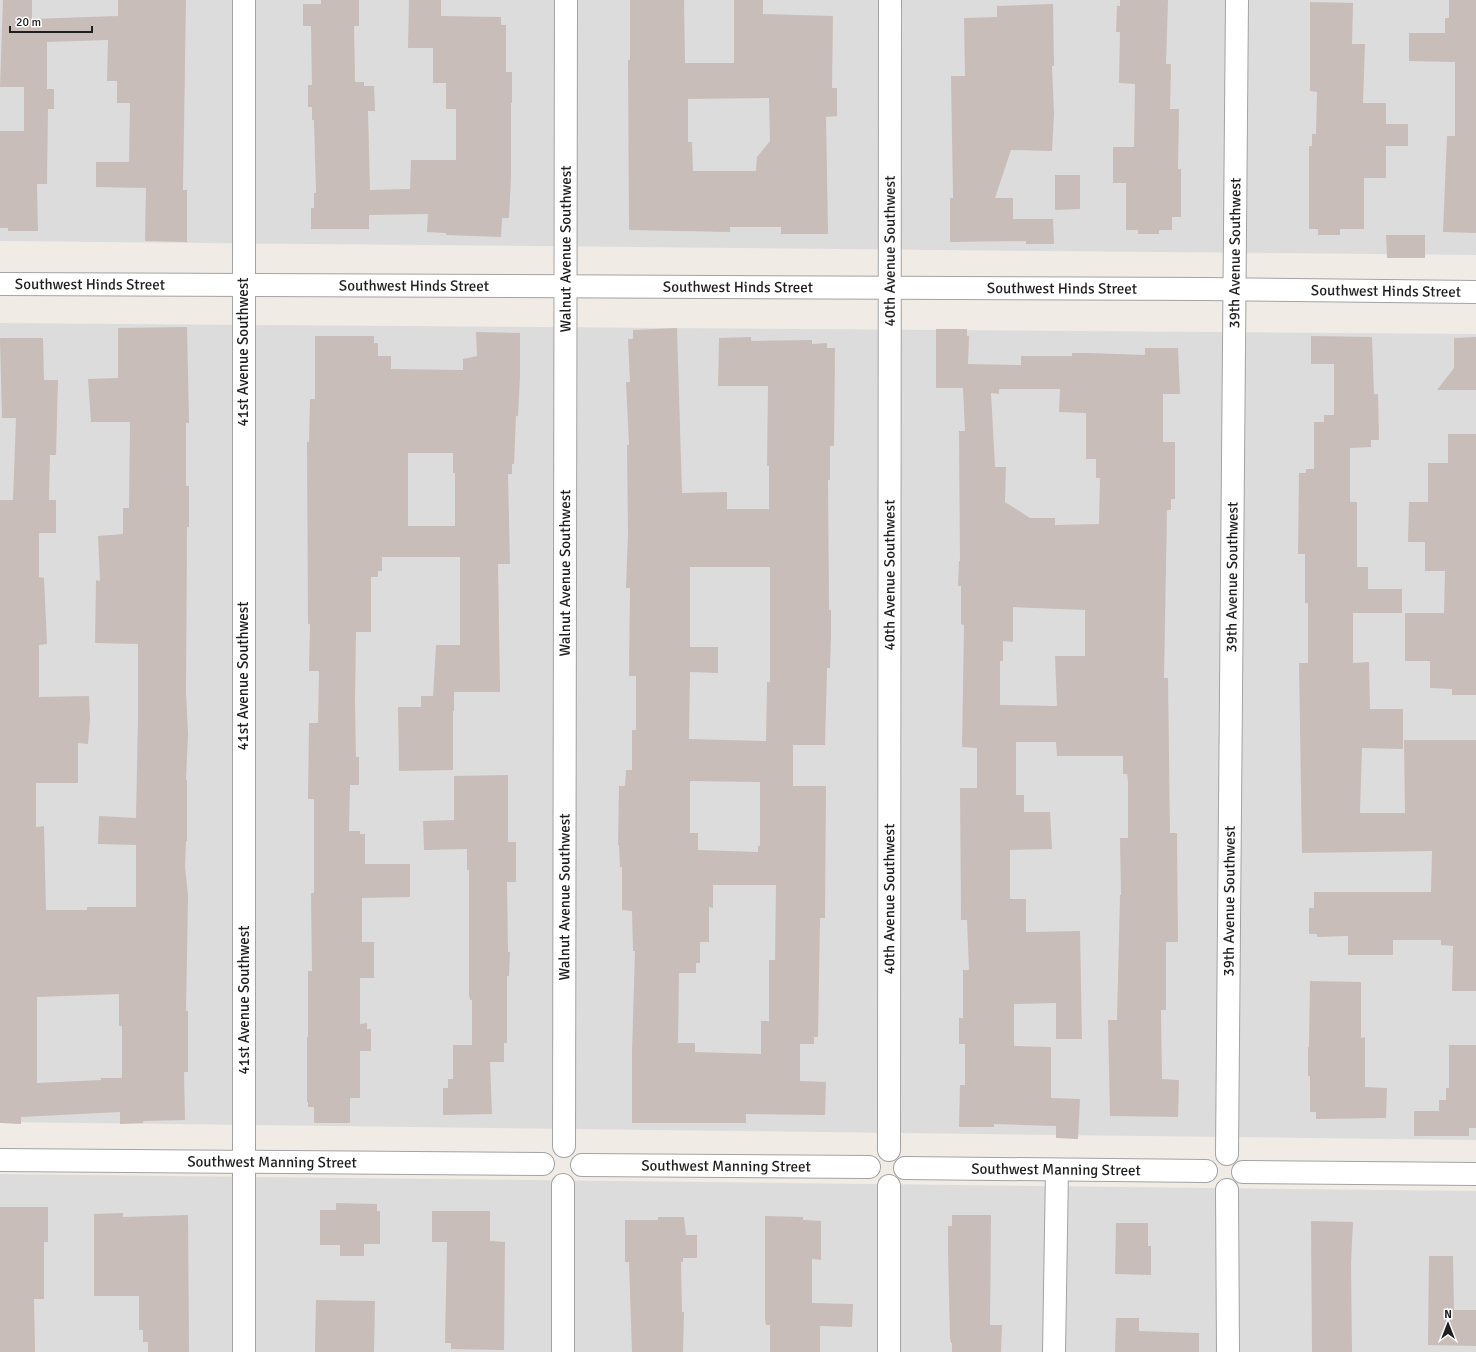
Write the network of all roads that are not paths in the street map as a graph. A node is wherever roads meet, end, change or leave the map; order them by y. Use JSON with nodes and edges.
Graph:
{"nodes":[{"id":1,"x":244,"y":0,"type":"edge"},
{"id":2,"x":566,"y":0,"type":"edge"},
{"id":3,"x":890,"y":0,"type":"edge"},
{"id":4,"x":1237,"y":0,"type":"edge"},
{"id":5,"x":0,"y":284,"type":"edge"},
{"id":6,"x":243,"y":285,"type":"junction"},
{"id":7,"x":564,"y":286,"type":"junction"},
{"id":8,"x":890,"y":287,"type":"junction"},
{"id":9,"x":1234,"y":289,"type":"junction"},
{"id":10,"x":1476,"y":292,"type":"edge"},
{"id":11,"x":564,"y":1146,"type":"junction"},
{"id":12,"x":889,"y":1150,"type":"junction"},
{"id":13,"x":1227,"y":1154,"type":"junction"},
{"id":14,"x":0,"y":1160,"type":"edge"},
{"id":15,"x":244,"y":1162,"type":"junction"},
{"id":16,"x":543,"y":1164,"type":"junction"},
{"id":17,"x":582,"y":1165,"type":"junction"},
{"id":18,"x":869,"y":1167,"type":"junction"},
{"id":19,"x":905,"y":1168,"type":"junction"},
{"id":20,"x":1057,"y":1170,"type":"junction"},
{"id":21,"x":1206,"y":1171,"type":"junction"},
{"id":22,"x":1243,"y":1172,"type":"junction"},
{"id":23,"x":1476,"y":1174,"type":"edge"},
{"id":24,"x":563,"y":1185,"type":"junction"},
{"id":25,"x":889,"y":1186,"type":"junction"},
{"id":26,"x":1227,"y":1190,"type":"junction"},
{"id":27,"x":244,"y":1352,"type":"edge"},
{"id":28,"x":563,"y":1352,"type":"edge"},
{"id":29,"x":889,"y":1352,"type":"edge"},
{"id":30,"x":1054,"y":1352,"type":"edge"},
{"id":31,"x":1228,"y":1352,"type":"edge"}],
"edges":[{"from":1,"to":6,"type":"street","name":"41st Avenue Southwest"},
{"from":2,"to":7,"type":"street","name":"Walnut Avenue Southwest"},
{"from":3,"to":8,"type":"street","name":"40th Avenue Southwest"},
{"from":4,"to":9,"type":"street","name":"39th Avenue Southwest"},
{"from":5,"to":6,"type":"street","name":"Southwest Hinds Street"},
{"from":6,"to":7,"type":"street","name":"Southwest Hinds Street"},
{"from":6,"to":15,"type":"street","name":"41st Avenue Southwest"},
{"from":7,"to":8,"type":"street","name":"Southwest Hinds Street"},
{"from":7,"to":11,"type":"street","name":"Walnut Avenue Southwest"},
{"from":8,"to":9,"type":"street","name":"Southwest Hinds Street"},
{"from":8,"to":12,"type":"street","name":"40th Avenue Southwest"},
{"from":9,"to":10,"type":"street","name":"Southwest Hinds Street"},
{"from":9,"to":13,"type":"street","name":"39th Avenue Southwest"},
{"from":11,"to":16,"type":"street"},
{"from":11,"to":17,"type":"street"},
{"from":12,"to":18,"type":"street"},
{"from":12,"to":19,"type":"street"},
{"from":13,"to":21,"type":"street"},
{"from":13,"to":22,"type":"street"},
{"from":14,"to":15,"type":"street","name":"Southwest Manning Street"},
{"from":15,"to":16,"type":"street","name":"Southwest Manning Street"},
{"from":15,"to":27,"type":"street","name":"41st Avenue Southwest"},
{"from":16,"to":24,"type":"street"},
{"from":17,"to":18,"type":"street","name":"Southwest Manning Street"},
{"from":17,"to":24,"type":"street"},
{"from":18,"to":25,"type":"street"},
{"from":19,"to":20,"type":"street","name":"Southwest Manning Street"},
{"from":19,"to":25,"type":"street"},
{"from":20,"to":21,"type":"street","name":"Southwest Manning Street"},
{"from":20,"to":30,"type":"street"},
{"from":21,"to":26,"type":"street"},
{"from":22,"to":23,"type":"street"},
{"from":22,"to":26,"type":"street"},
{"from":24,"to":28,"type":"street"},
{"from":25,"to":29,"type":"street"},
{"from":26,"to":31,"type":"street"}]}
